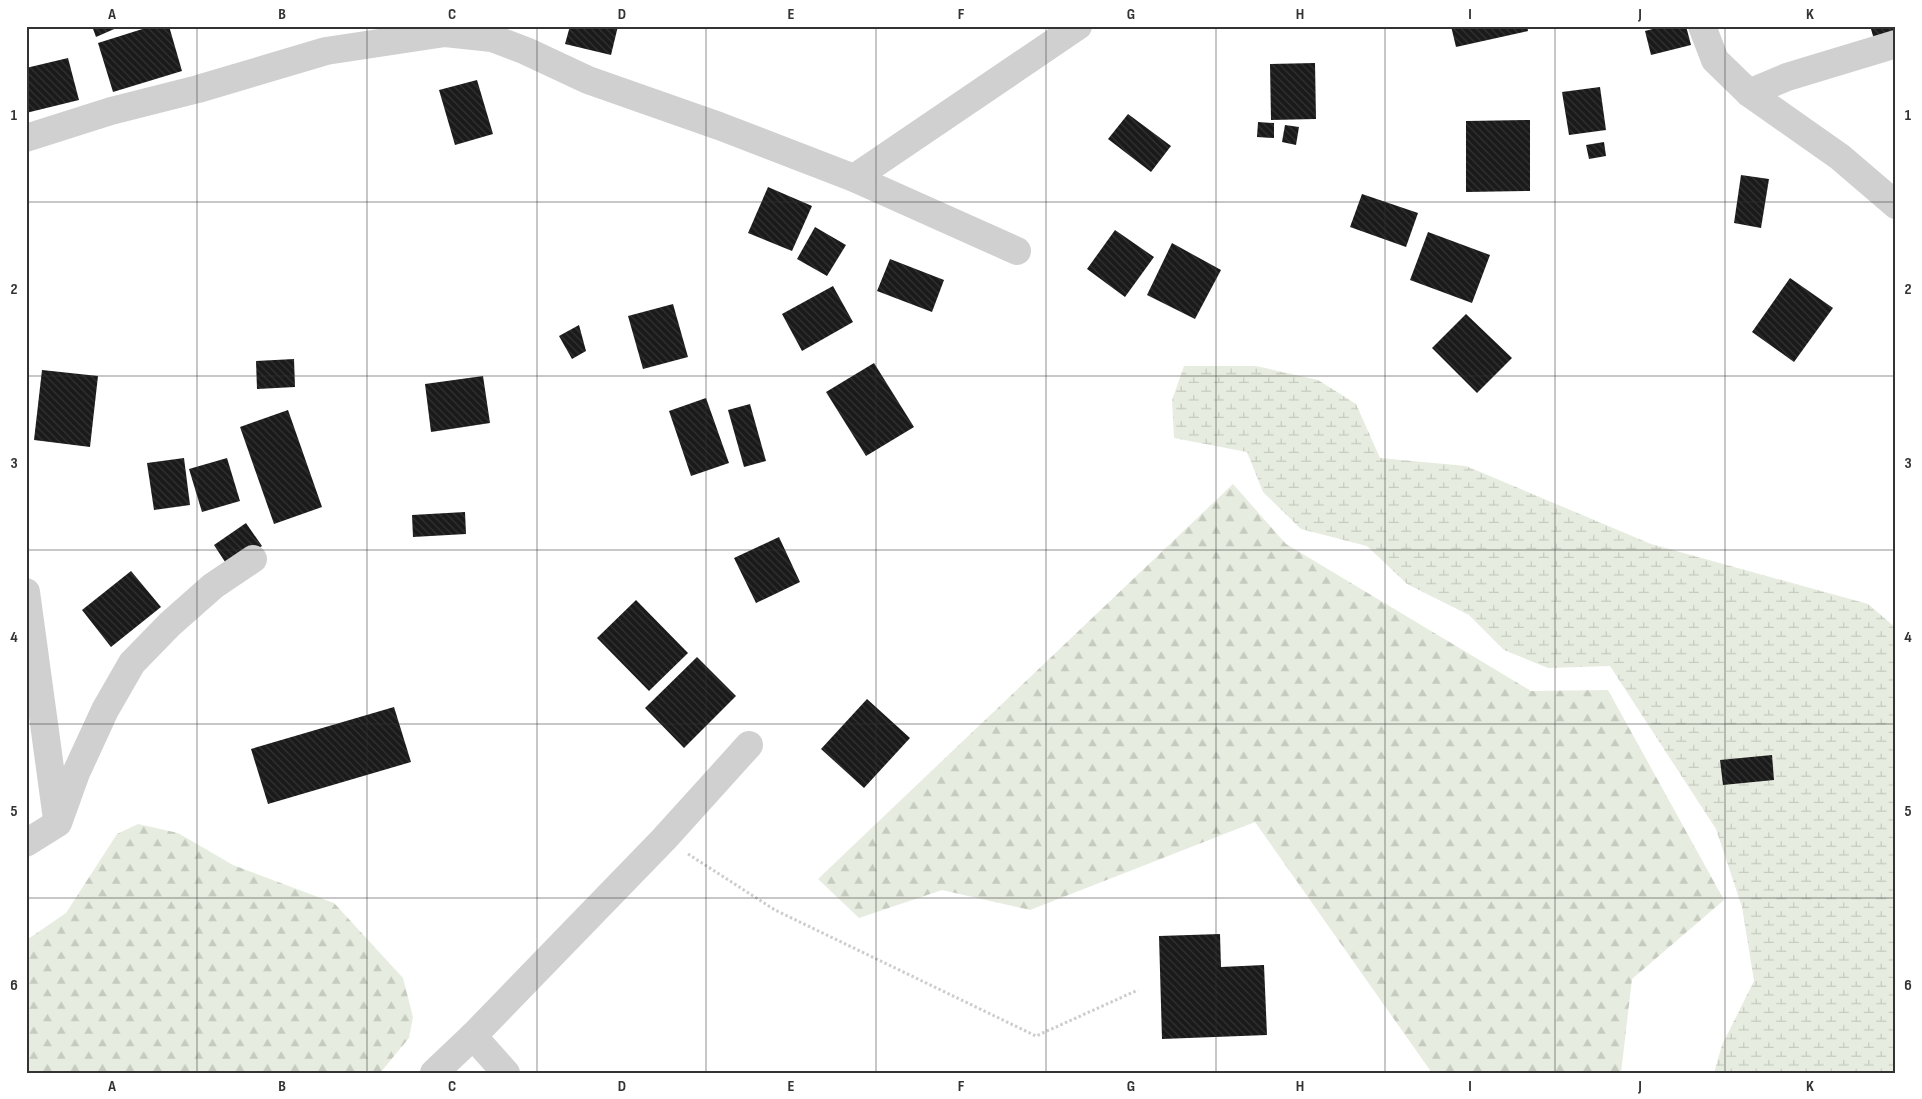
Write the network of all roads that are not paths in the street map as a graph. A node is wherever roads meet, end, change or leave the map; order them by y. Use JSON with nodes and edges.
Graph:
{"nodes":[{"id":1,"x":1078,"y":26,"type":"edge"},
{"id":2,"x":1702,"y":26,"type":"edge"},
{"id":3,"x":1896,"y":44,"type":"edge"},
{"id":4,"x":1749,"y":93,"type":"junction"},
{"id":5,"x":26,"y":138,"type":"edge"},
{"id":6,"x":854,"y":178,"type":"junction"},
{"id":7,"x":1896,"y":205,"type":"edge"},
{"id":8,"x":1017,"y":252,"type":"dead end"},
{"id":9,"x":253,"y":559,"type":"dead end"},
{"id":10,"x":26,"y":592,"type":"edge"},
{"id":11,"x":749,"y":745,"type":"dead end"},
{"id":12,"x":58,"y":823,"type":"junction"},
{"id":13,"x":26,"y":843,"type":"edge"},
{"id":14,"x":474,"y":1036,"type":"junction"},
{"id":15,"x":434,"y":1073,"type":"edge"},
{"id":16,"x":506,"y":1073,"type":"edge"}],
"edges":[{"from":1,"to":6,"type":"street"},
{"from":2,"to":4,"type":"street"},
{"from":3,"to":4,"type":"street"},
{"from":4,"to":7,"type":"street"},
{"from":5,"to":6,"type":"street"},
{"from":6,"to":8,"type":"street"},
{"from":9,"to":12,"type":"street"},
{"from":10,"to":12,"type":"street"},
{"from":11,"to":14,"type":"street"},
{"from":12,"to":13,"type":"street"},
{"from":14,"to":15,"type":"street"},
{"from":14,"to":16,"type":"street"}]}
